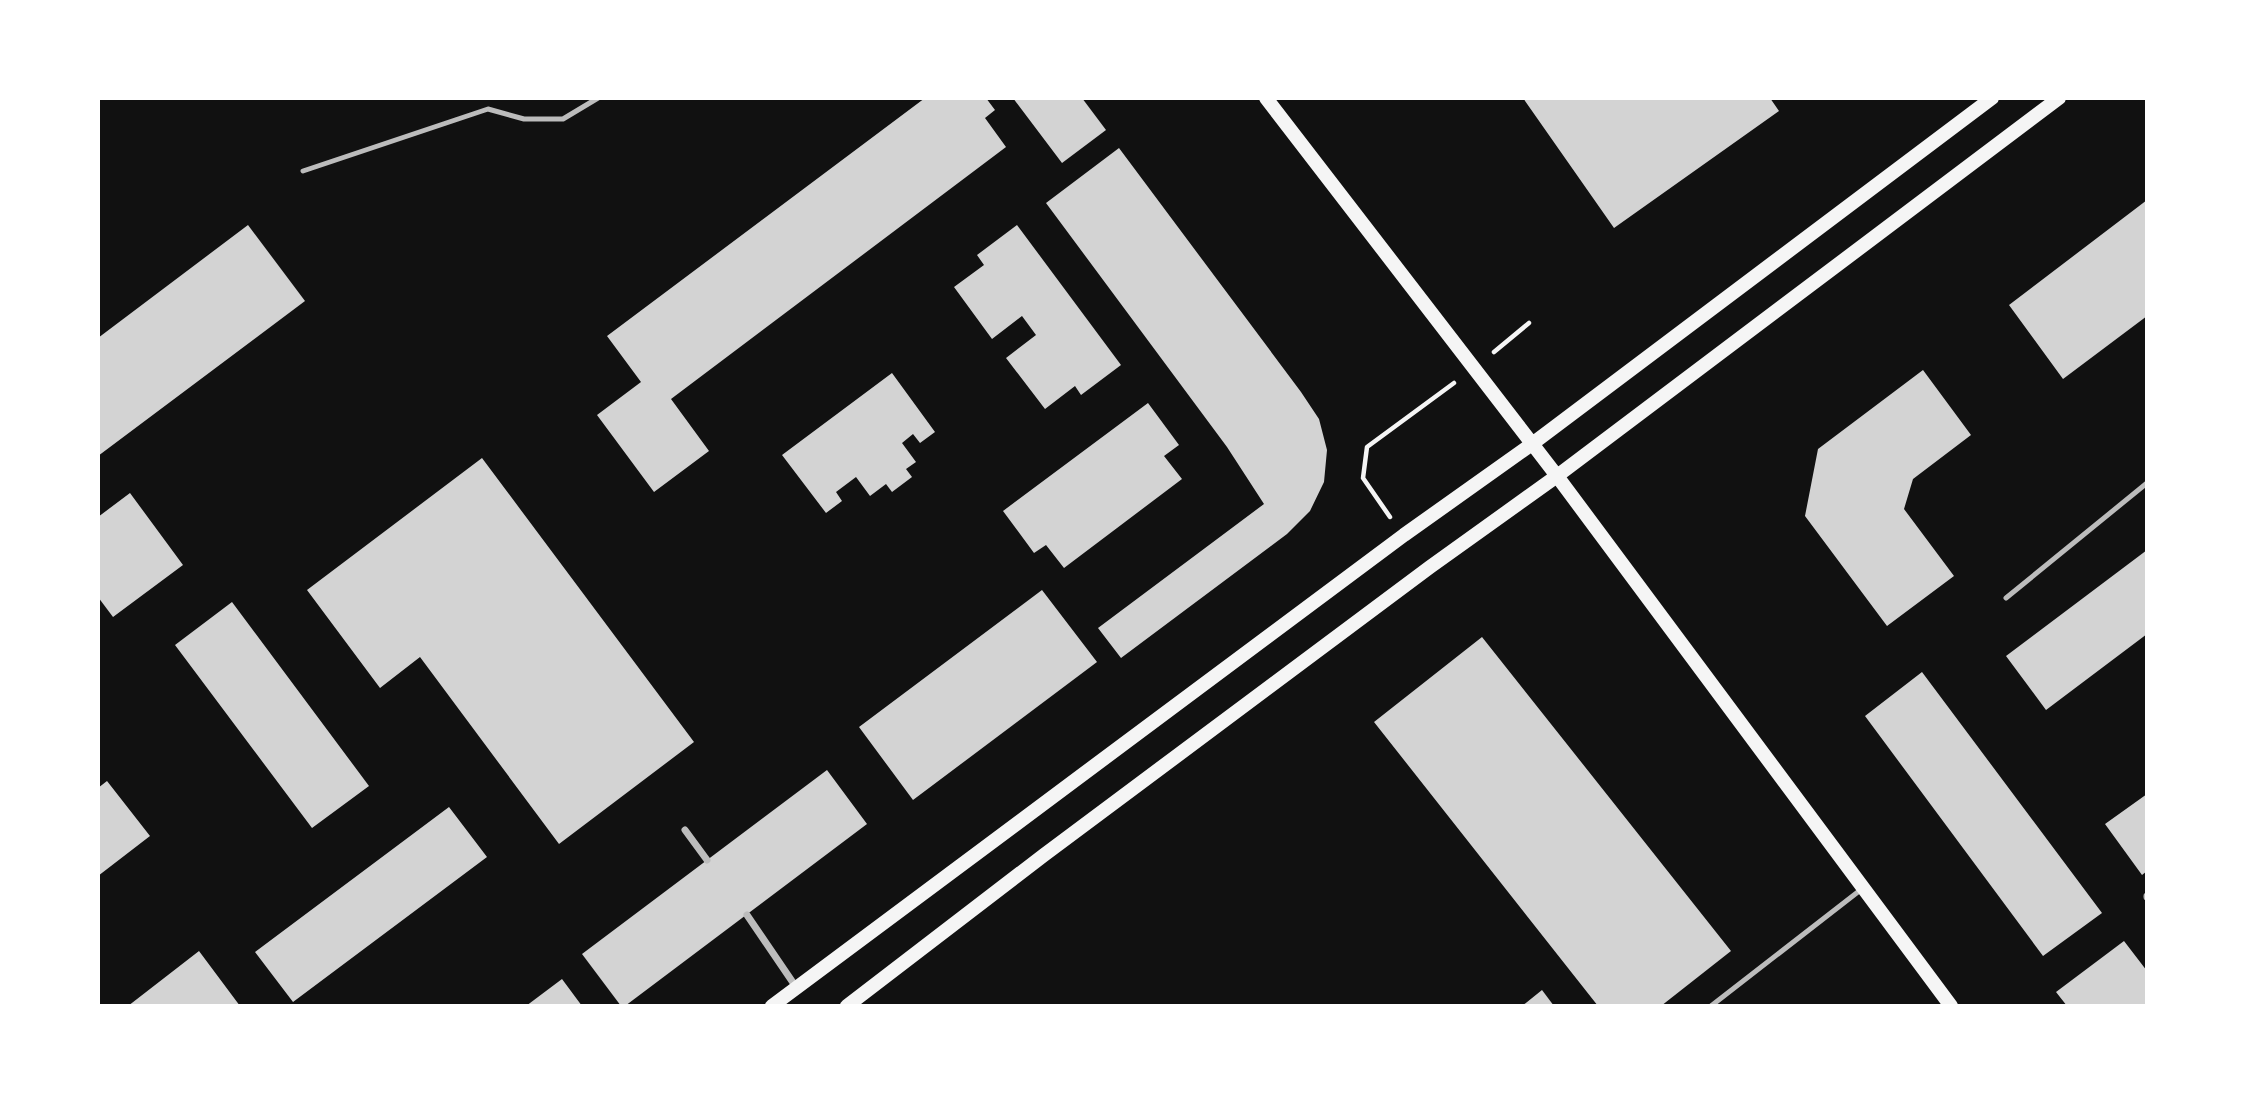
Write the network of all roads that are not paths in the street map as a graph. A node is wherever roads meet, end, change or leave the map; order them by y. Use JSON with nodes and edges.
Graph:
{"nodes":[{"id":1,"x":598,"y":98,"type":"edge"},
{"id":2,"x":1266,"y":98,"type":"edge"},
{"id":3,"x":1992,"y":98,"type":"edge"},
{"id":4,"x":2059,"y":98,"type":"edge"},
{"id":5,"x":303,"y":171,"type":"dead end"},
{"id":6,"x":1532,"y":444,"type":"junction"},
{"id":7,"x":1557,"y":476,"type":"junction"},
{"id":8,"x":2147,"y":483,"type":"edge"},
{"id":9,"x":2006,"y":598,"type":"dead end"},
{"id":10,"x":685,"y":830,"type":"dead end"},
{"id":11,"x":707,"y":860,"type":"dead end"},
{"id":12,"x":1863,"y":888,"type":"junction"},
{"id":13,"x":747,"y":915,"type":"dead end"},
{"id":14,"x":796,"y":988,"type":"junction"},
{"id":15,"x":772,"y":1006,"type":"edge"},
{"id":16,"x":847,"y":1006,"type":"edge"},
{"id":17,"x":1711,"y":1006,"type":"edge"},
{"id":18,"x":1951,"y":1006,"type":"edge"}],
"edges":[{"from":1,"to":5,"type":"lane"},
{"from":2,"to":6,"type":"main road"},
{"from":3,"to":6,"type":"main road"},
{"from":4,"to":7,"type":"main road"},
{"from":6,"to":7,"type":"main road"},
{"from":6,"to":14,"type":"main road"},
{"from":7,"to":12,"type":"main road"},
{"from":7,"to":16,"type":"main road"},
{"from":8,"to":9,"type":"lane"},
{"from":10,"to":11,"type":"street"},
{"from":12,"to":17,"type":"lane"},
{"from":12,"to":18,"type":"main road"},
{"from":13,"to":14,"type":"street"},
{"from":14,"to":15,"type":"main road"}]}
